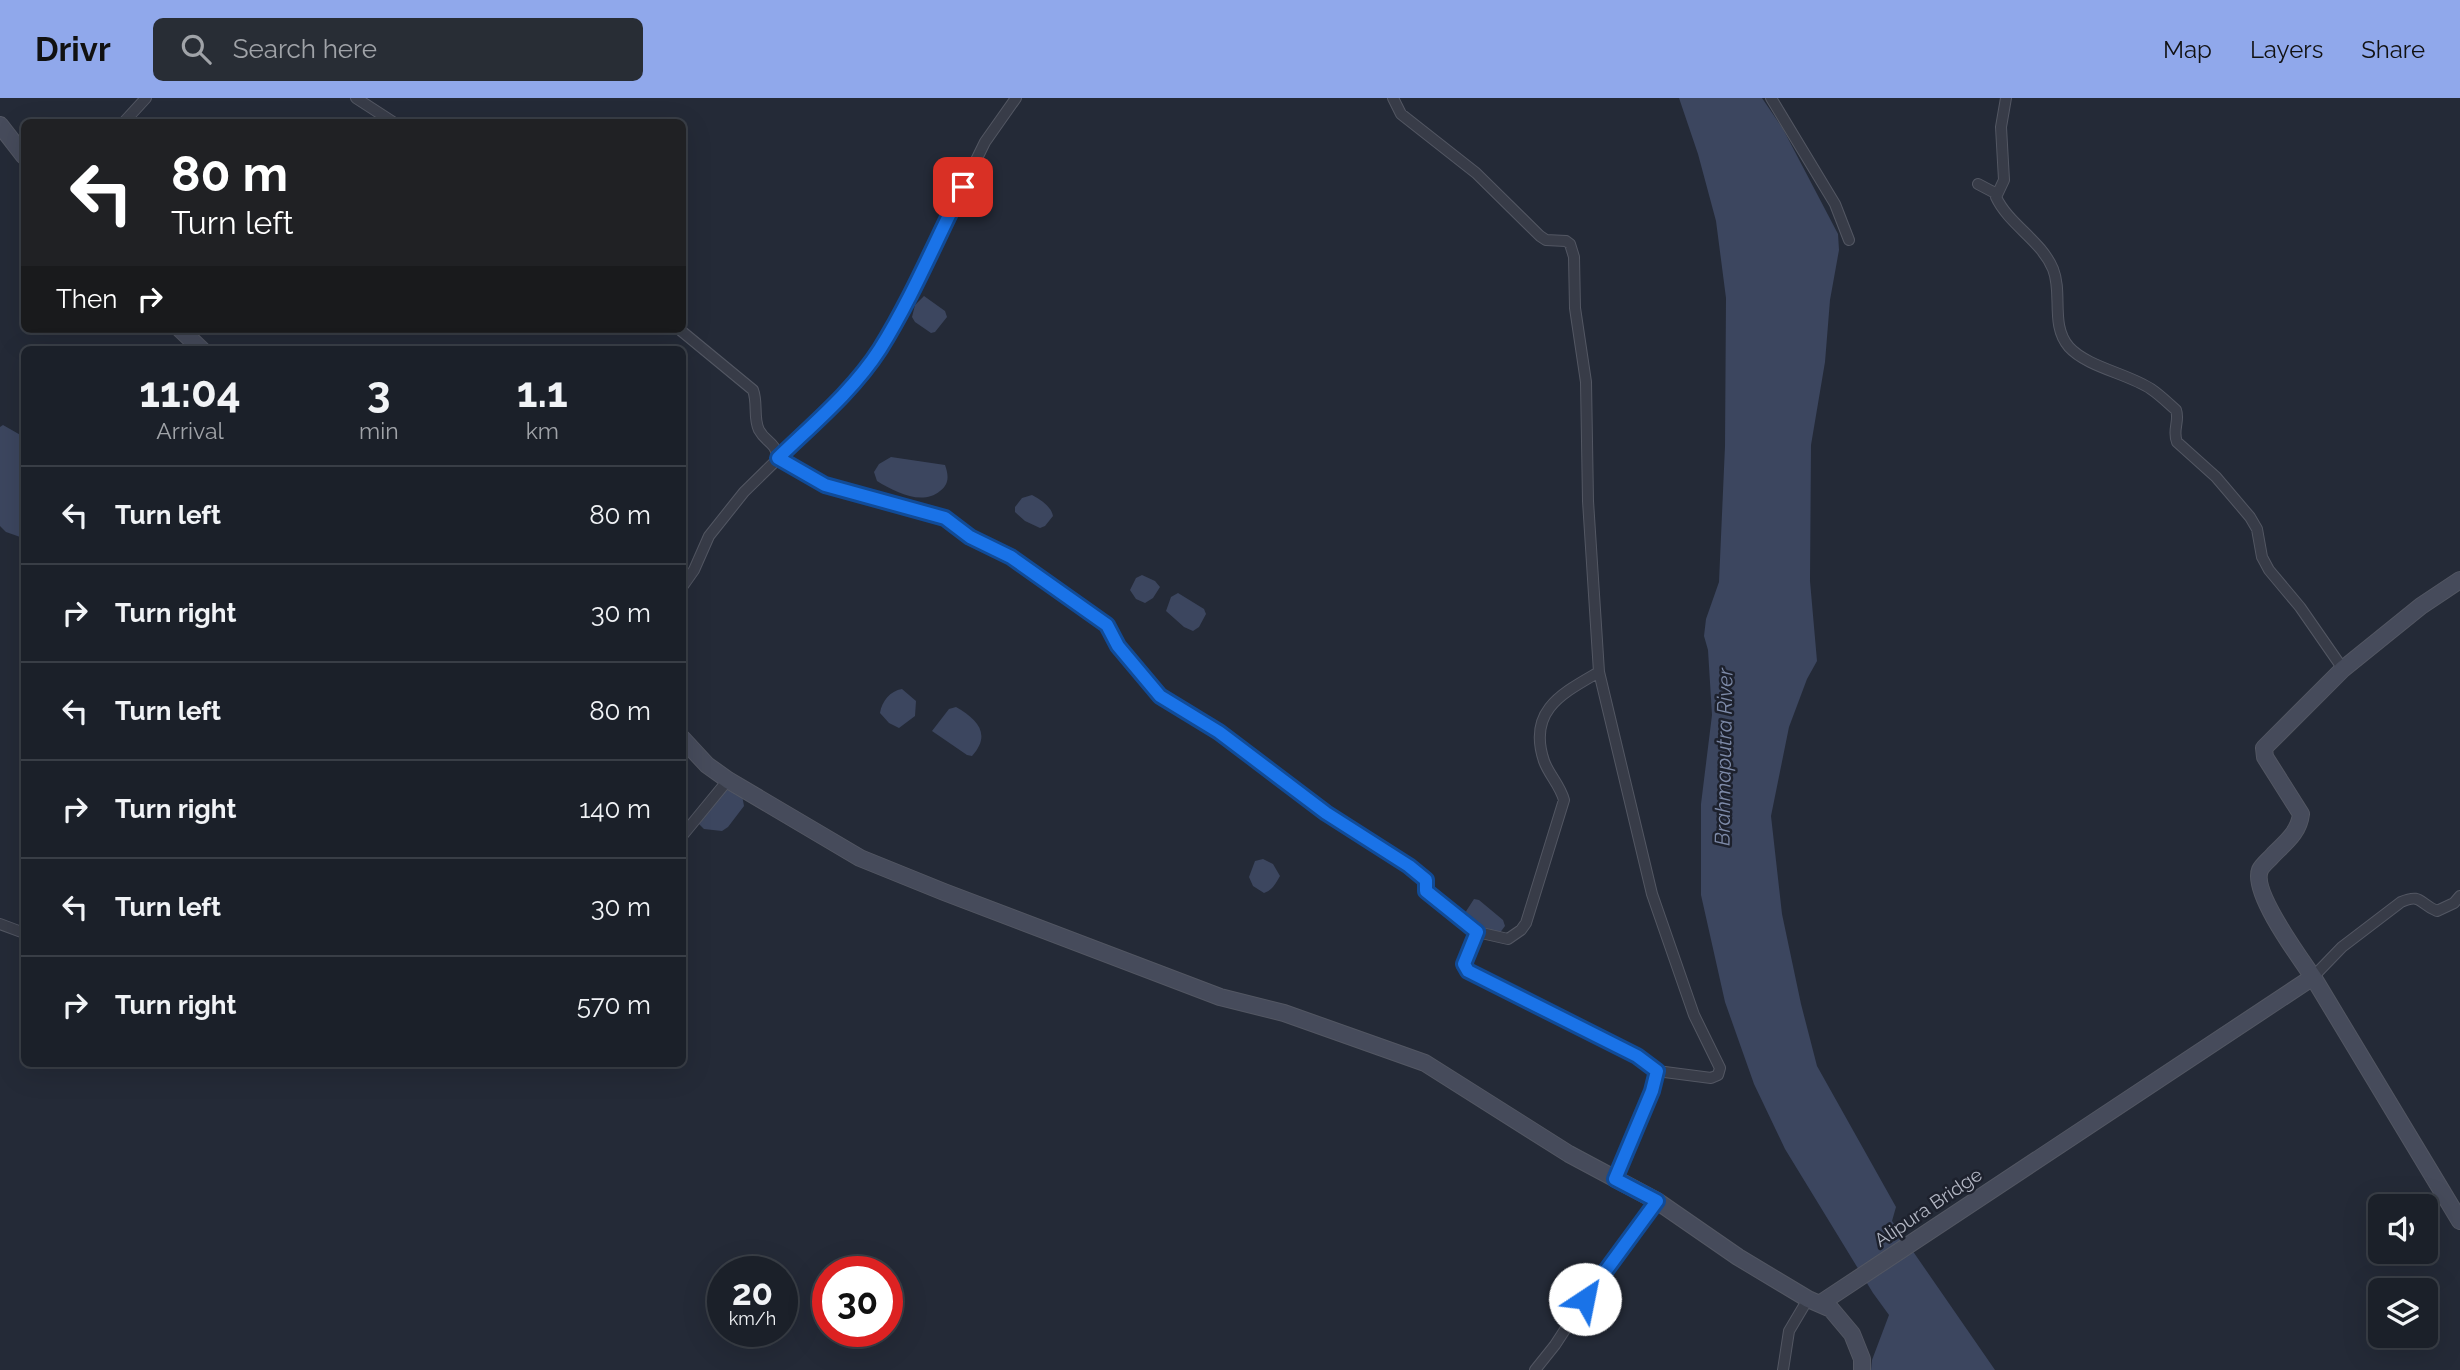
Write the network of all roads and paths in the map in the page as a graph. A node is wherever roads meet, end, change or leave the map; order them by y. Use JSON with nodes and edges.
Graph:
{"nodes":[{"id":1,"x":146,"y":98,"type":"edge"},
{"id":2,"x":356,"y":98,"type":"edge"},
{"id":3,"x":1016,"y":98,"type":"edge"},
{"id":4,"x":1393,"y":98,"type":"edge"},
{"id":5,"x":1772,"y":98,"type":"edge"},
{"id":6,"x":2007,"y":98,"type":"edge"},
{"id":7,"x":127,"y":119,"type":"edge"},
{"id":8,"x":388,"y":119,"type":"edge"},
{"id":9,"x":0,"y":125,"type":"edge"},
{"id":10,"x":21,"y":151,"type":"edge"},
{"id":11,"x":1978,"y":184,"type":"dead end"},
{"id":12,"x":1997,"y":194,"type":"junction"},
{"id":13,"x":1849,"y":240,"type":"dead end"},
{"id":14,"x":184,"y":333,"type":"edge"},
{"id":15,"x":684,"y":333,"type":"edge"},
{"id":16,"x":198,"y":346,"type":"edge"},
{"id":17,"x":778,"y":458,"type":"junction"},
{"id":18,"x":2460,"y":580,"type":"edge"},
{"id":19,"x":686,"y":581,"type":"edge"},
{"id":20,"x":2343,"y":669,"type":"junction"},
{"id":21,"x":1599,"y":672,"type":"junction"},
{"id":22,"x":686,"y":742,"type":"edge"},
{"id":23,"x":728,"y":779,"type":"junction"},
{"id":24,"x":686,"y":831,"type":"edge"},
{"id":25,"x":2460,"y":896,"type":"edge"},
{"id":26,"x":0,"y":924,"type":"edge"},
{"id":27,"x":21,"y":932,"type":"edge"},
{"id":28,"x":1477,"y":932,"type":"junction"},
{"id":29,"x":2313,"y":977,"type":"junction"},
{"id":30,"x":1657,"y":1071,"type":"junction"},
{"id":31,"x":1615,"y":1179,"type":"junction"},
{"id":32,"x":1657,"y":1201,"type":"junction"},
{"id":33,"x":2460,"y":1221,"type":"edge"},
{"id":34,"x":1814,"y":1301,"type":"junction"},
{"id":35,"x":1535,"y":1370,"type":"edge"},
{"id":36,"x":1783,"y":1370,"type":"edge"},
{"id":37,"x":1861,"y":1370,"type":"edge"}],
"edges":[{"from":1,"to":7,"type":"street"},
{"from":2,"to":8,"type":"street"},
{"from":3,"to":17,"type":"street"},
{"from":4,"to":21,"type":"street"},
{"from":5,"to":13,"type":"street"},
{"from":6,"to":12,"type":"street"},
{"from":9,"to":10,"type":"street"},
{"from":11,"to":12,"type":"street"},
{"from":12,"to":20,"type":"street"},
{"from":14,"to":16,"type":"street"},
{"from":15,"to":17,"type":"street"},
{"from":17,"to":19,"type":"street"},
{"from":17,"to":28,"type":"street"},
{"from":18,"to":20,"type":"street"},
{"from":20,"to":29,"type":"street"},
{"from":21,"to":28,"type":"street"},
{"from":21,"to":30,"type":"street"},
{"from":22,"to":23,"type":"street"},
{"from":23,"to":24,"type":"street"},
{"from":23,"to":31,"type":"street"},
{"from":25,"to":29,"type":"street"},
{"from":26,"to":27,"type":"street"},
{"from":28,"to":30,"type":"street"},
{"from":29,"to":33,"type":"street"},
{"from":29,"to":34,"type":"street","name":"Alipura Bridge"},
{"from":30,"to":31,"type":"street"},
{"from":31,"to":32,"type":"street"},
{"from":32,"to":34,"type":"street"},
{"from":32,"to":35,"type":"street"},
{"from":34,"to":36,"type":"street"},
{"from":34,"to":37,"type":"street"}]}
